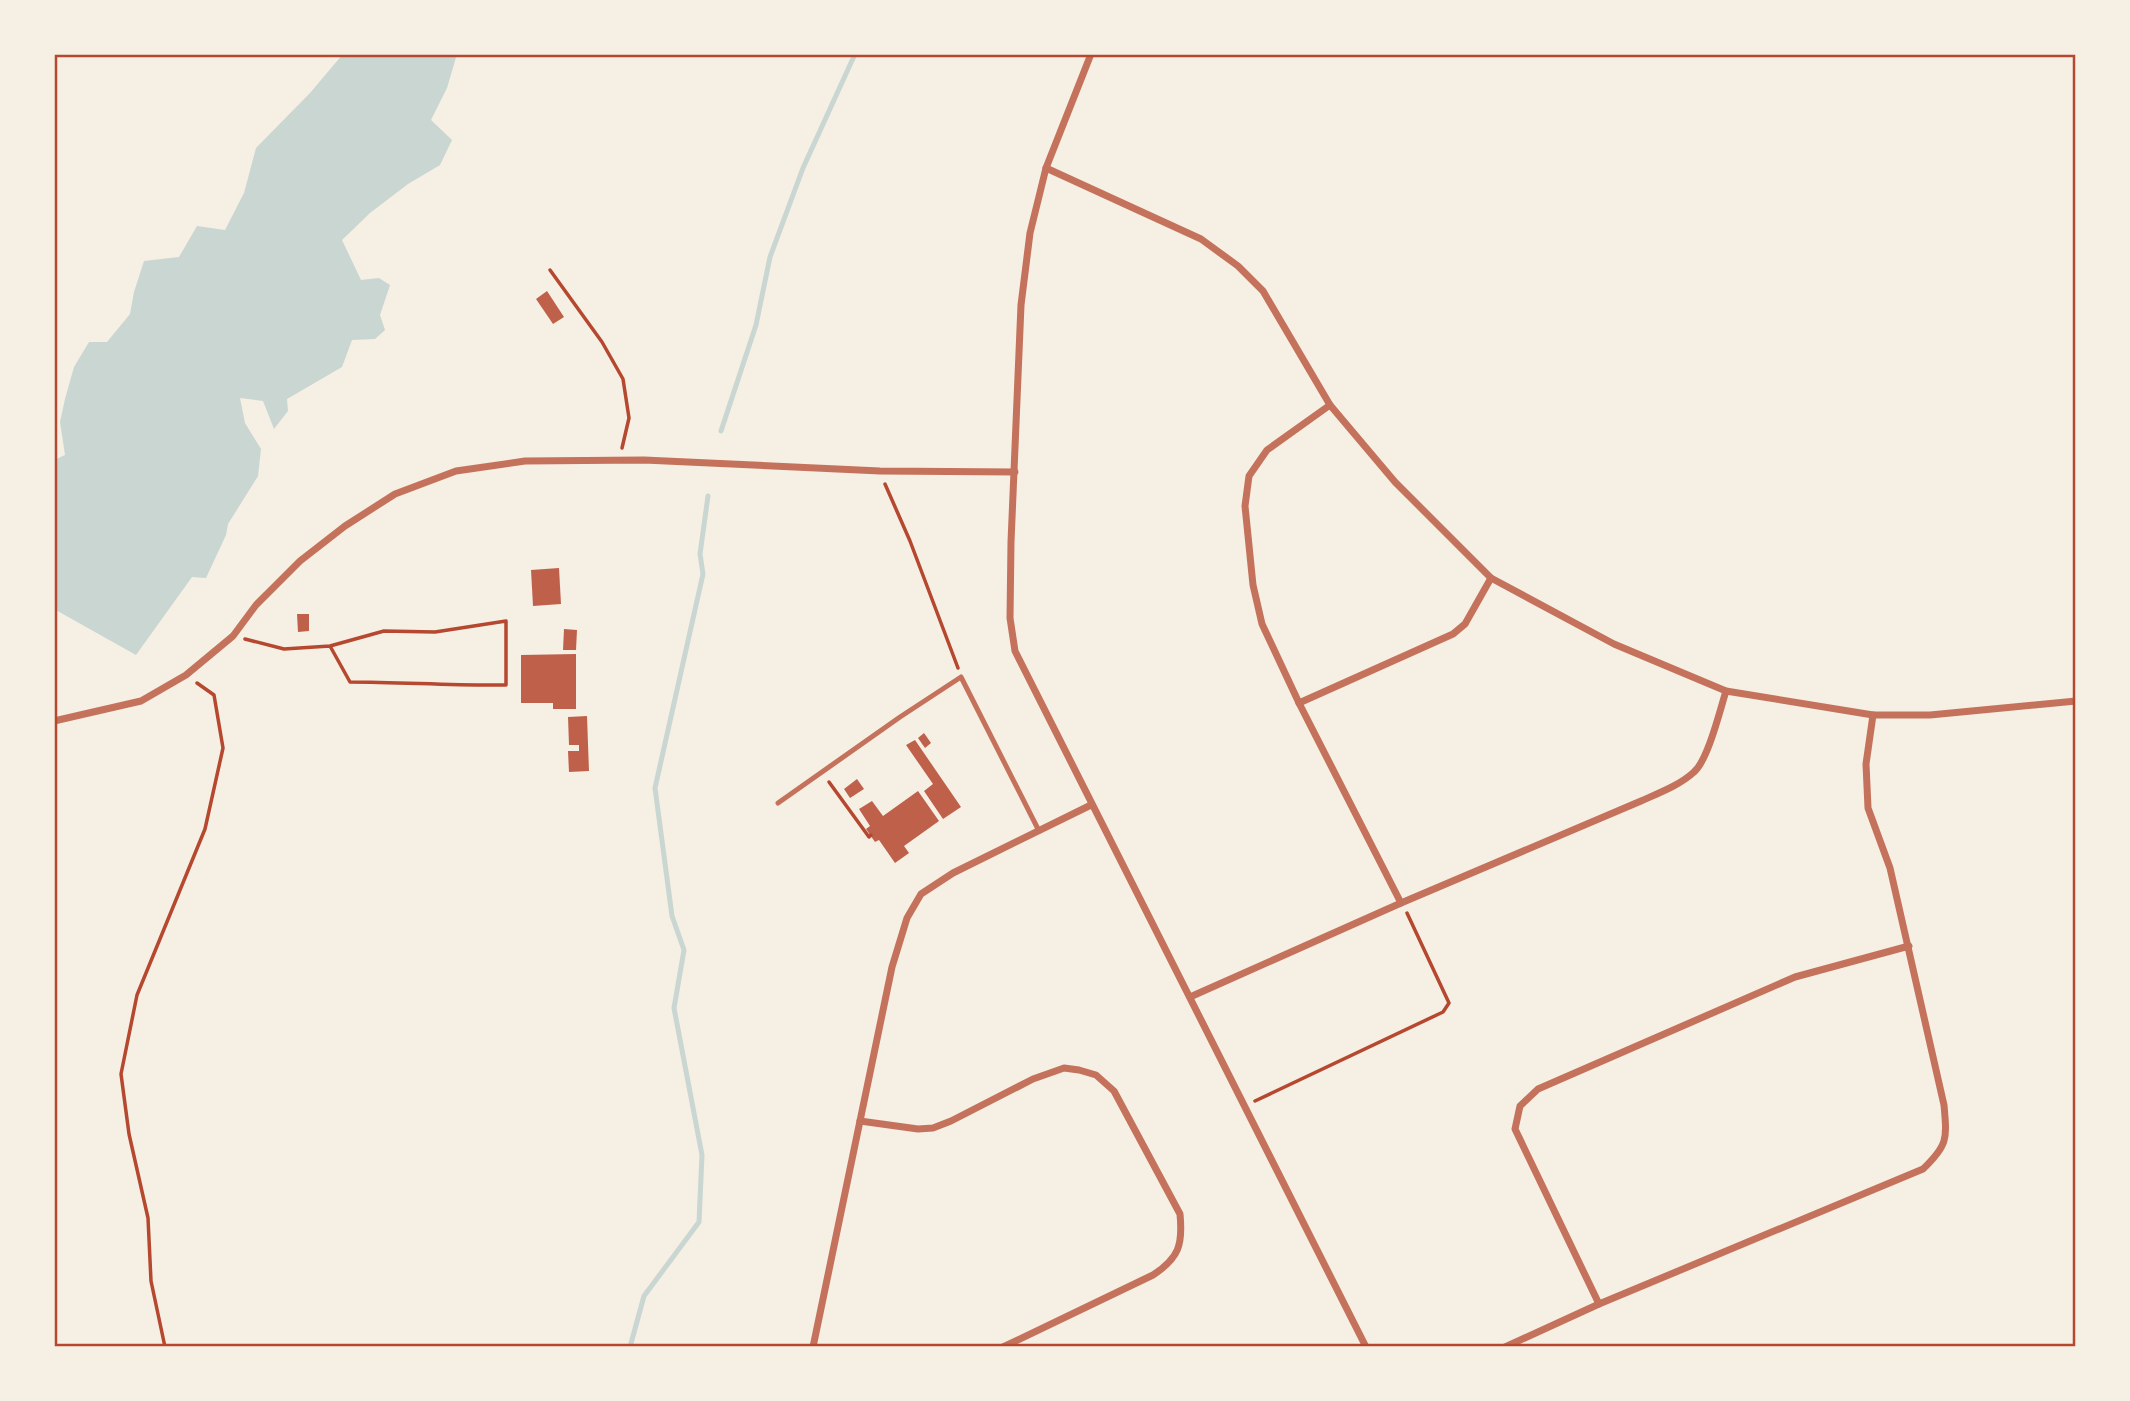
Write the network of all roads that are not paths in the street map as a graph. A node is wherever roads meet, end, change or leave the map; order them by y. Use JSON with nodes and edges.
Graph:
{"nodes":[{"id":1,"x":1091,"y":54,"type":"edge"},
{"id":2,"x":1046,"y":168,"type":"junction"},
{"id":3,"x":1330,"y":405,"type":"junction"},
{"id":4,"x":1015,"y":472,"type":"junction"},
{"id":5,"x":1491,"y":578,"type":"junction"},
{"id":6,"x":1726,"y":691,"type":"junction"},
{"id":7,"x":2076,"y":701,"type":"edge"},
{"id":8,"x":1299,"y":703,"type":"junction"},
{"id":9,"x":1872,"y":715,"type":"junction"},
{"id":10,"x":54,"y":721,"type":"edge"},
{"id":11,"x":778,"y":803,"type":"dead end"},
{"id":12,"x":1091,"y":805,"type":"junction"},
{"id":13,"x":1039,"y":831,"type":"junction"},
{"id":14,"x":1401,"y":903,"type":"junction"},
{"id":15,"x":1909,"y":946,"type":"junction"},
{"id":16,"x":1190,"y":997,"type":"junction"},
{"id":17,"x":860,"y":1121,"type":"junction"},
{"id":18,"x":1600,"y":1304,"type":"junction"},
{"id":19,"x":813,"y":1347,"type":"edge"},
{"id":20,"x":1003,"y":1347,"type":"edge"},
{"id":21,"x":1366,"y":1347,"type":"edge"},
{"id":22,"x":1505,"y":1347,"type":"edge"}],
"edges":[{"from":1,"to":2,"type":"street"},
{"from":2,"to":3,"type":"street"},
{"from":2,"to":4,"type":"street"},
{"from":3,"to":5,"type":"street"},
{"from":3,"to":8,"type":"street"},
{"from":4,"to":10,"type":"street"},
{"from":4,"to":12,"type":"street"},
{"from":5,"to":6,"type":"street"},
{"from":5,"to":8,"type":"street"},
{"from":6,"to":9,"type":"street"},
{"from":6,"to":14,"type":"street"},
{"from":7,"to":9,"type":"street"},
{"from":8,"to":14,"type":"street"},
{"from":9,"to":15,"type":"street"},
{"from":11,"to":13,"type":"lane"},
{"from":12,"to":13,"type":"street"},
{"from":12,"to":16,"type":"street"},
{"from":13,"to":17,"type":"street"},
{"from":14,"to":16,"type":"street"},
{"from":15,"to":18,"type":"street"},
{"from":15,"to":18,"type":"street"},
{"from":16,"to":21,"type":"street"},
{"from":17,"to":19,"type":"street"},
{"from":17,"to":20,"type":"street"},
{"from":18,"to":22,"type":"street"}]}
